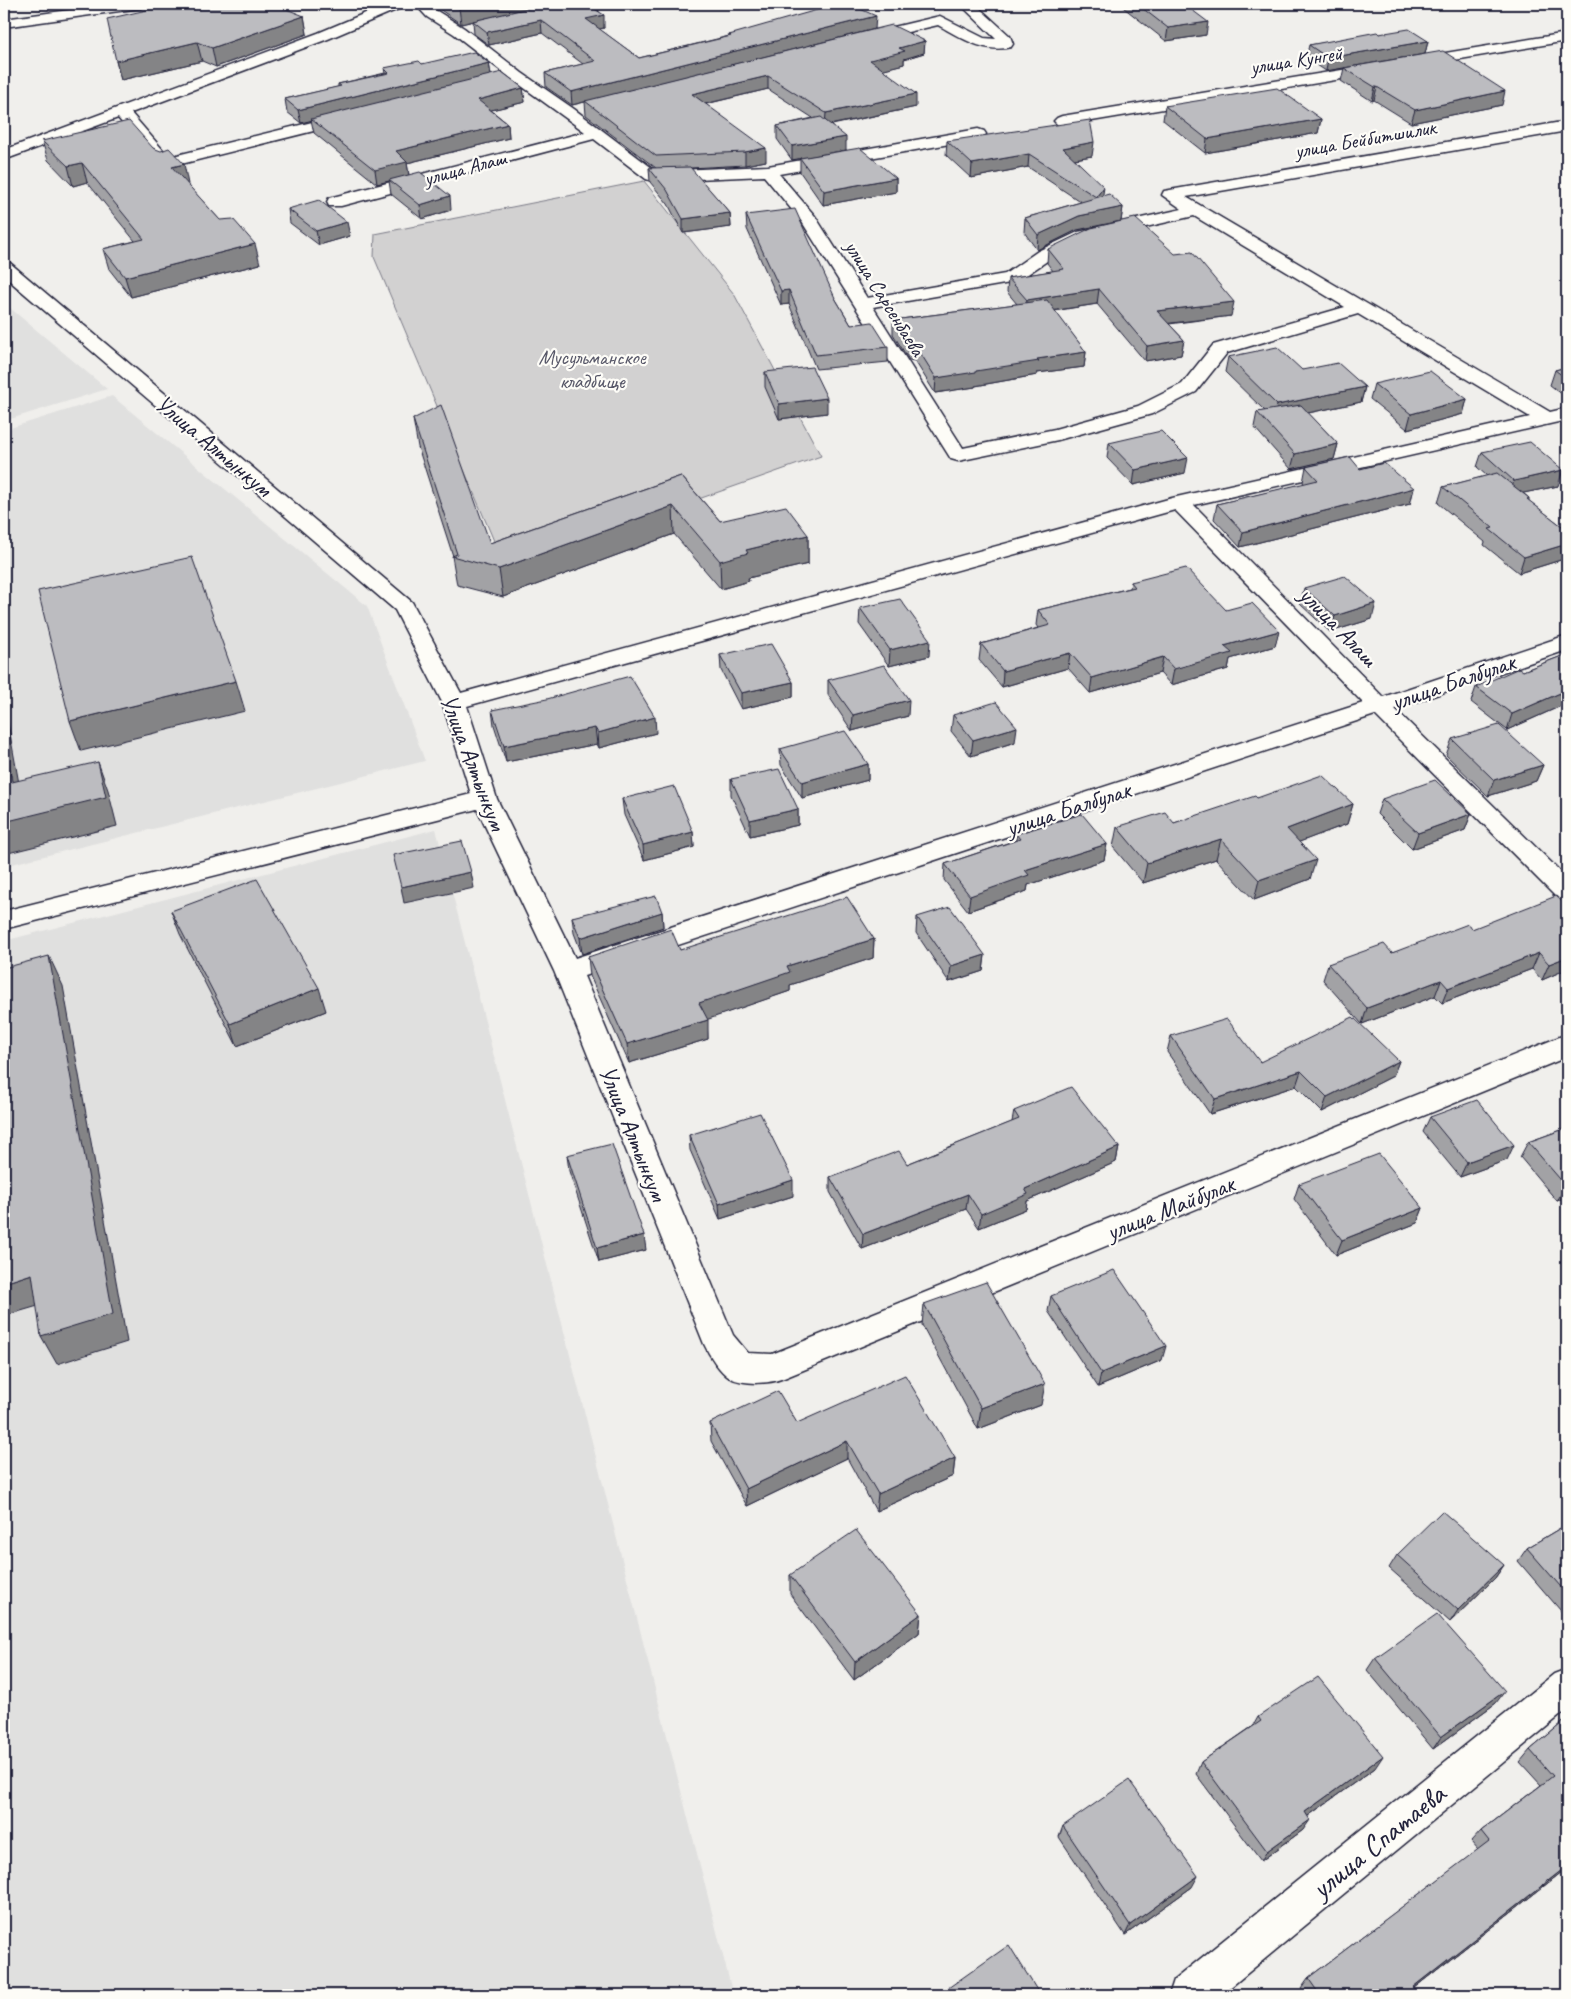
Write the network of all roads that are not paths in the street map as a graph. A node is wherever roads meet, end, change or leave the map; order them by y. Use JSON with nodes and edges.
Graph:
{"nodes":[{"id":1,"x":59,"y":4,"type":"edge"},
{"id":2,"x":141,"y":4,"type":"edge"},
{"id":3,"x":398,"y":4,"type":"edge"},
{"id":4,"x":422,"y":4,"type":"edge"},
{"id":5,"x":967,"y":4,"type":"edge"},
{"id":6,"x":4,"y":11,"type":"edge"},
{"id":7,"x":4,"y":23,"type":"edge"},
{"id":8,"x":478,"y":26,"type":"edge"},
{"id":9,"x":459,"y":31,"type":"junction"},
{"id":10,"x":1567,"y":37,"type":"edge"},
{"id":11,"x":846,"y":42,"type":"edge"},
{"id":12,"x":517,"y":76,"type":"junction"},
{"id":13,"x":498,"y":80,"type":"edge"},
{"id":14,"x":588,"y":107,"type":"edge"},
{"id":15,"x":122,"y":112,"type":"junction"},
{"id":16,"x":569,"y":112,"type":"junction"},
{"id":17,"x":365,"y":114,"type":"edge"},
{"id":18,"x":1062,"y":121,"type":"dead end"},
{"id":19,"x":1567,"y":126,"type":"edge"},
{"id":20,"x":596,"y":134,"type":"junction"},
{"id":21,"x":978,"y":134,"type":"edge"},
{"id":22,"x":4,"y":155,"type":"edge"},
{"id":23,"x":768,"y":171,"type":"junction"},
{"id":24,"x":335,"y":202,"type":"dead end"},
{"id":25,"x":1196,"y":211,"type":"junction"},
{"id":26,"x":4,"y":267,"type":"edge"},
{"id":27,"x":862,"y":304,"type":"junction"},
{"id":28,"x":1360,"y":308,"type":"junction"},
{"id":29,"x":1567,"y":414,"type":"edge"},
{"id":30,"x":1546,"y":418,"type":"junction"},
{"id":31,"x":1179,"y":502,"type":"junction"},
{"id":32,"x":1567,"y":642,"type":"edge"},
{"id":33,"x":454,"y":702,"type":"junction"},
{"id":34,"x":1379,"y":706,"type":"junction"},
{"id":35,"x":485,"y":799,"type":"junction"},
{"id":36,"x":1567,"y":892,"type":"edge"},
{"id":37,"x":4,"y":920,"type":"edge"},
{"id":38,"x":568,"y":971,"type":"junction"},
{"id":39,"x":1567,"y":1045,"type":"edge"},
{"id":40,"x":773,"y":1368,"type":"joint"},
{"id":41,"x":1567,"y":1687,"type":"edge"},
{"id":42,"x":1189,"y":1995,"type":"edge"}],
"edges":[{"from":1,"to":6,"type":"street"},
{"from":2,"to":7,"type":"street"},
{"from":3,"to":15,"type":"street"},
{"from":4,"to":9,"type":"street"},
{"from":5,"to":11,"type":"street"},
{"from":8,"to":9,"type":"street"},
{"from":9,"to":12,"type":"street"},
{"from":10,"to":18,"type":"street","name":"улица Кунгей"},
{"from":12,"to":13,"type":"street"},
{"from":12,"to":16,"type":"street"},
{"from":14,"to":16,"type":"street"},
{"from":15,"to":17,"type":"street"},
{"from":15,"to":22,"type":"street"},
{"from":16,"to":20,"type":"street"},
{"from":19,"to":25,"type":"street","name":"улица Бейбитшилик"},
{"from":20,"to":23,"type":"street"},
{"from":20,"to":24,"type":"street","name":"улица Алаш"},
{"from":21,"to":23,"type":"street"},
{"from":23,"to":27,"type":"street","name":"улица Сарсенбаева"},
{"from":25,"to":27,"type":"street"},
{"from":25,"to":28,"type":"street"},
{"from":26,"to":33,"type":"street","name":"Улица Алтынкум"},
{"from":27,"to":28,"type":"street","name":"улица Сарсенбаева"},
{"from":28,"to":30,"type":"street"},
{"from":29,"to":30,"type":"street"},
{"from":30,"to":31,"type":"street"},
{"from":31,"to":33,"type":"street"},
{"from":31,"to":34,"type":"street","name":"улица Алаш"},
{"from":32,"to":34,"type":"street","name":"улица Балбулак"},
{"from":33,"to":35,"type":"street","name":"Улица Алтынкум"},
{"from":34,"to":36,"type":"street","name":"улица Алаш"},
{"from":34,"to":38,"type":"street","name":"улица Балбулак"},
{"from":35,"to":37,"type":"street"},
{"from":35,"to":38,"type":"street","name":"Улица Алтынкум"},
{"from":38,"to":40,"type":"street","name":"Улица Алтынкум"},
{"from":39,"to":40,"type":"street","name":"улица Майбулак"},
{"from":41,"to":42,"type":"street","name":"улица Спатаева"}]}
